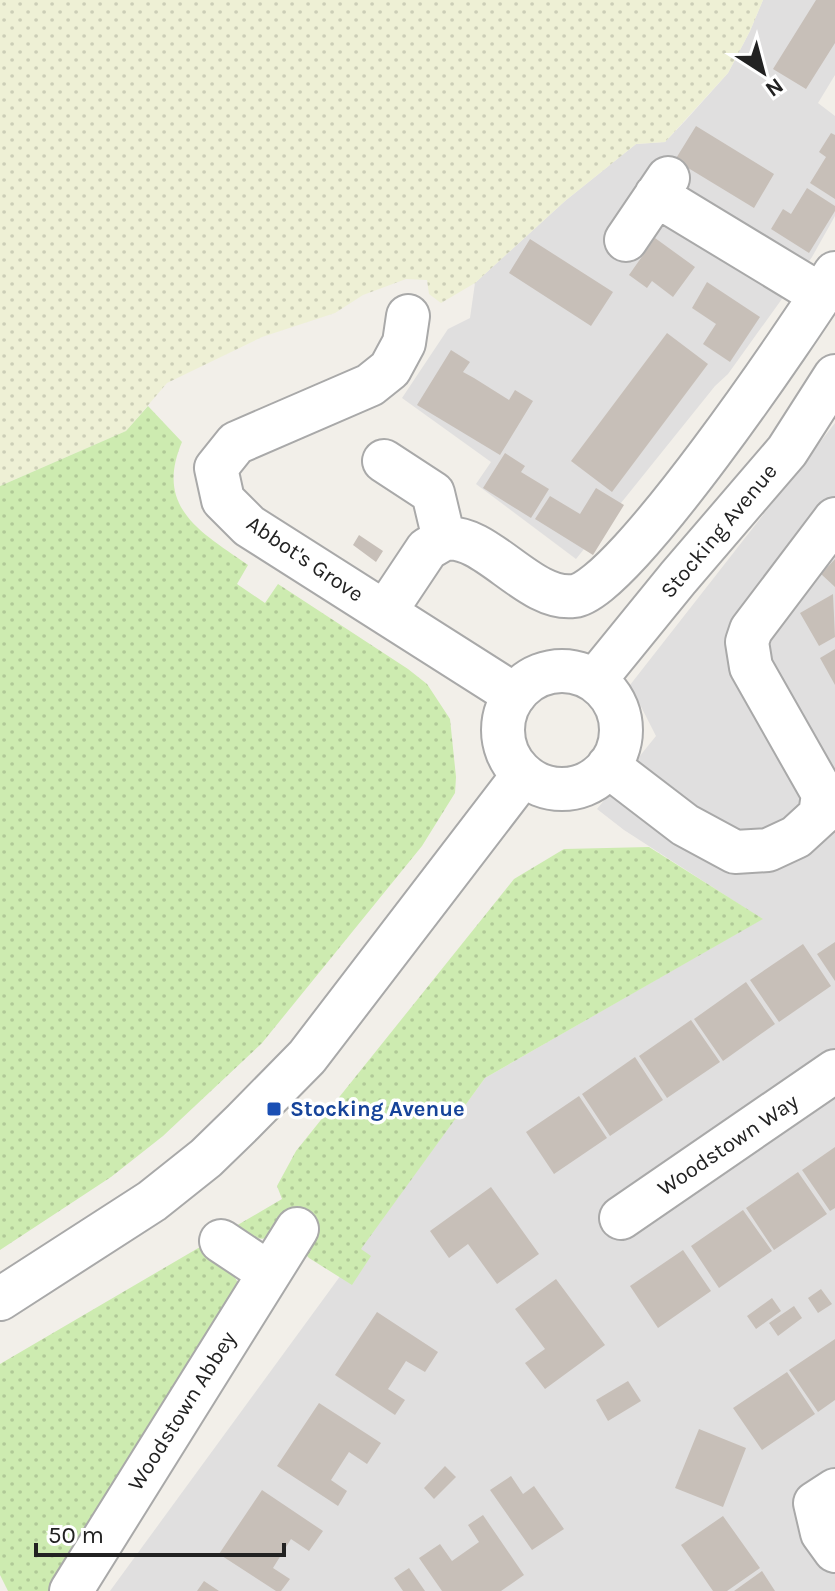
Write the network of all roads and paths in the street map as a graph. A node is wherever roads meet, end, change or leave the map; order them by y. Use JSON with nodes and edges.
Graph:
{"nodes":[{"id":1,"x":626,"y":240,"type":"dead end"},
{"id":2,"x":828,"y":284,"type":"edge"},
{"id":3,"x":408,"y":316,"type":"dead end"},
{"id":4,"x":835,"y":376,"type":"edge"},
{"id":5,"x":384,"y":461,"type":"dead end"},
{"id":6,"x":835,"y":519,"type":"edge"},
{"id":7,"x":444,"y":539,"type":"junction"},
{"id":8,"x":385,"y":612,"type":"junction"},
{"id":9,"x":595,"y":680,"type":"junction"},
{"id":10,"x":515,"y":695,"type":"junction"},
{"id":11,"x":608,"y":766,"type":"junction"},
{"id":12,"x":523,"y":775,"type":"junction"},
{"id":13,"x":835,"y":1071,"type":"edge"},
{"id":14,"x":621,"y":1218,"type":"dead end"},
{"id":15,"x":297,"y":1229,"type":"dead end"},
{"id":16,"x":221,"y":1241,"type":"dead end"},
{"id":17,"x":269,"y":1273,"type":"junction"},
{"id":18,"x":0,"y":1299,"type":"edge"},
{"id":19,"x":835,"y":1490,"type":"edge"},
{"id":20,"x":835,"y":1551,"type":"edge"},
{"id":21,"x":71,"y":1591,"type":"edge"}],
"edges":[{"from":1,"to":2,"type":"street"},
{"from":2,"to":7,"type":"street"},
{"from":3,"to":8,"type":"street","name":"Abbot's Grove"},
{"from":4,"to":9,"type":"street","name":"Stocking Avenue"},
{"from":5,"to":7,"type":"street"},
{"from":6,"to":11,"type":"street"},
{"from":7,"to":8,"type":"street"},
{"from":8,"to":10,"type":"street","name":"Abbot's Grove"},
{"from":9,"to":10,"type":"street"},
{"from":9,"to":11,"type":"street"},
{"from":10,"to":12,"type":"street"},
{"from":11,"to":12,"type":"street"},
{"from":12,"to":18,"type":"street"},
{"from":13,"to":14,"type":"street","name":"Woodstown Way"},
{"from":15,"to":17,"type":"street","name":"Woodstown Abbey"},
{"from":16,"to":17,"type":"street"},
{"from":17,"to":21,"type":"street","name":"Woodstown Abbey"},
{"from":19,"to":20,"type":"street"}]}
